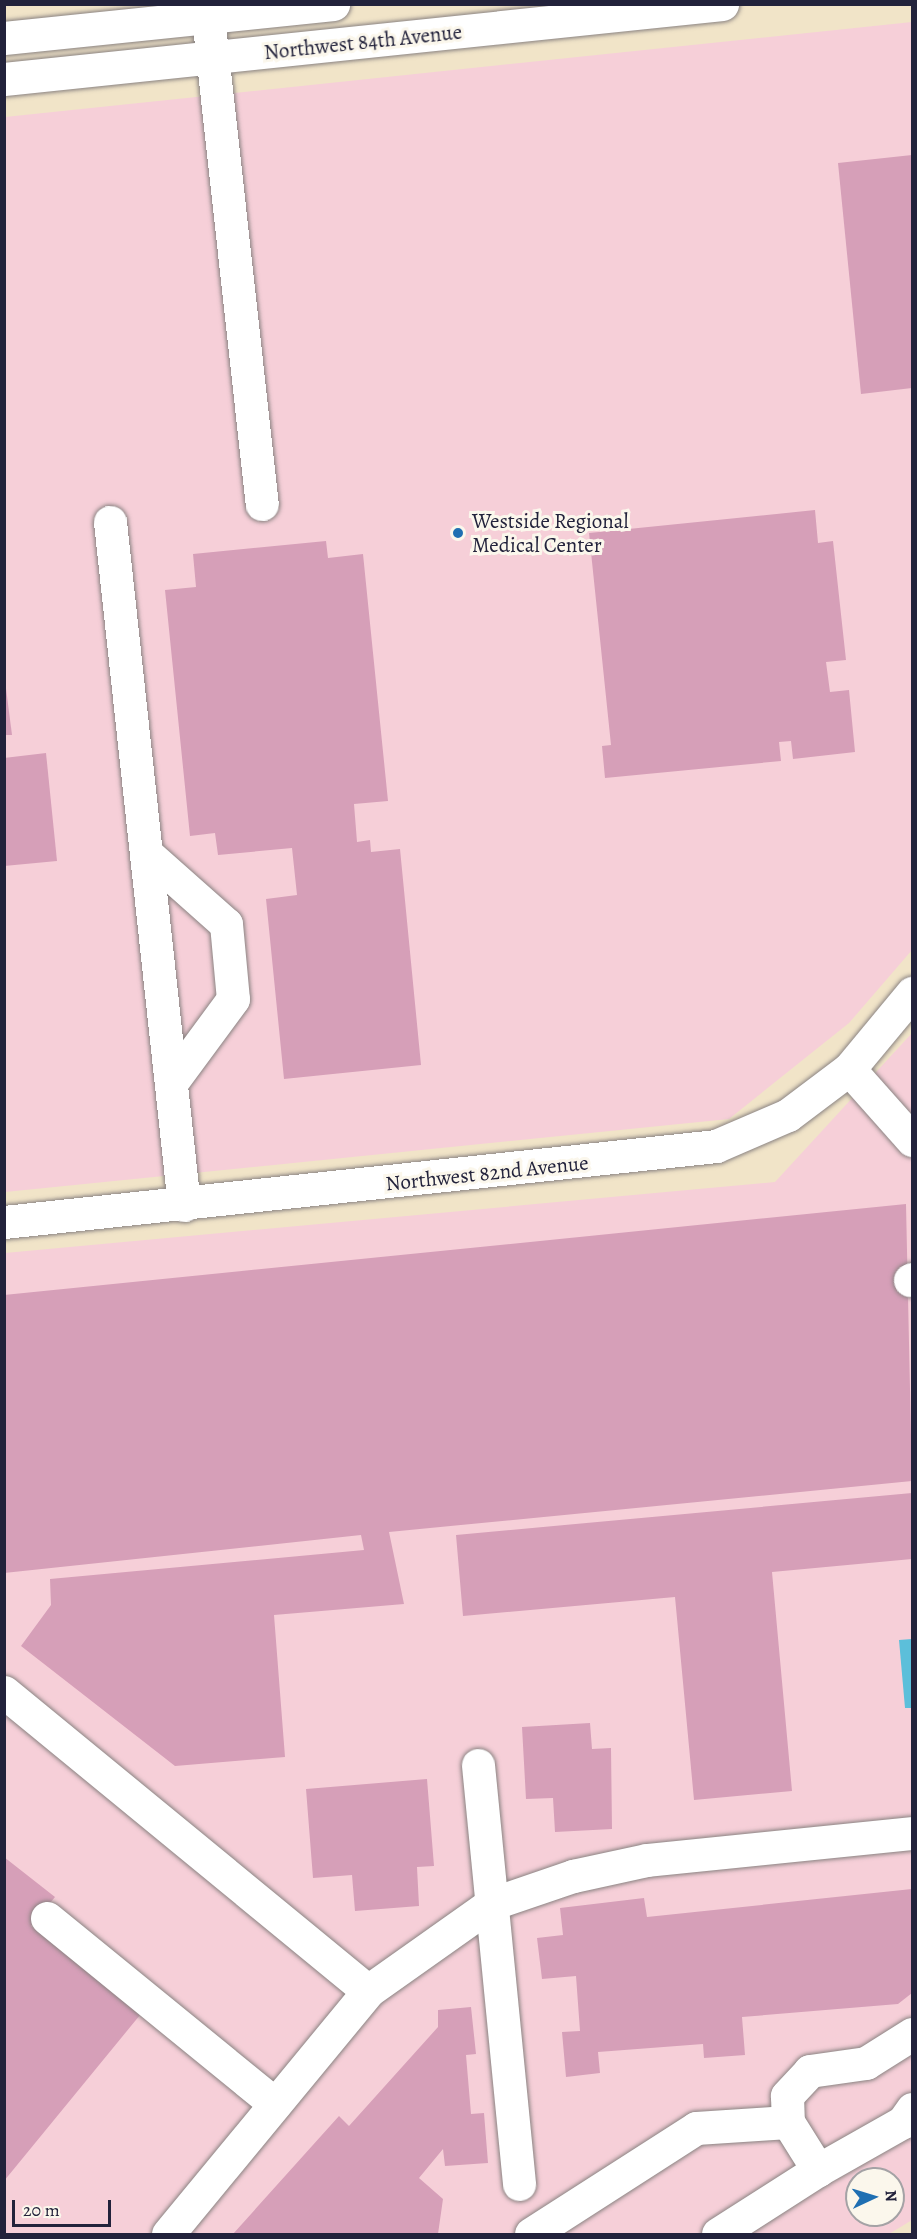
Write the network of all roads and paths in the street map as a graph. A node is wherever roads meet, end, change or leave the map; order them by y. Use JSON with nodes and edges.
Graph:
{"nodes":[{"id":1,"x":333,"y":4,"type":"edge"},
{"id":2,"x":722,"y":4,"type":"edge"},
{"id":3,"x":135,"y":14,"type":"edge"},
{"id":4,"x":208,"y":17,"type":"junction"},
{"id":5,"x":4,"y":38,"type":"edge"},
{"id":6,"x":213,"y":57,"type":"junction"},
{"id":7,"x":140,"y":65,"type":"junction"},
{"id":8,"x":4,"y":79,"type":"edge"},
{"id":9,"x":262,"y":504,"type":"dead end"},
{"id":10,"x":110,"y":522,"type":"dead end"},
{"id":11,"x":146,"y":853,"type":"junction"},
{"id":12,"x":912,"y":993,"type":"edge"},
{"id":13,"x":849,"y":1069,"type":"junction"},
{"id":14,"x":171,"y":1083,"type":"junction"},
{"id":15,"x":912,"y":1140,"type":"edge"},
{"id":16,"x":184,"y":1205,"type":"junction"},
{"id":17,"x":4,"y":1222,"type":"edge"},
{"id":18,"x":4,"y":1692,"type":"edge"},
{"id":19,"x":478,"y":1765,"type":"dead end"},
{"id":20,"x":912,"y":1833,"type":"edge"},
{"id":21,"x":491,"y":1904,"type":"junction"},
{"id":22,"x":47,"y":1918,"type":"dead end"},
{"id":23,"x":368,"y":1991,"type":"junction"},
{"id":24,"x":911,"y":2046,"type":"edge"},
{"id":25,"x":275,"y":2104,"type":"junction"},
{"id":26,"x":912,"y":2109,"type":"edge"},
{"id":27,"x":788,"y":2122,"type":"junction"},
{"id":28,"x":818,"y":2170,"type":"junction"},
{"id":29,"x":519,"y":2184,"type":"dead end"},
{"id":30,"x":168,"y":2235,"type":"edge"},
{"id":31,"x":531,"y":2235,"type":"edge"},
{"id":32,"x":718,"y":2235,"type":"edge"}],
"edges":[{"from":1,"to":4,"type":"street","name":"Northwest 84th Avenue"},
{"from":2,"to":6,"type":"street","name":"Northwest 84th Avenue"},
{"from":3,"to":4,"type":"street","name":"Northwest 84th Avenue"},
{"from":3,"to":5,"type":"street","name":"Northwest 84th Avenue"},
{"from":3,"to":7,"type":"street"},
{"from":4,"to":6,"type":"street"},
{"from":6,"to":7,"type":"street","name":"Northwest 84th Avenue"},
{"from":6,"to":9,"type":"street"},
{"from":7,"to":8,"type":"street","name":"Northwest 84th Avenue"},
{"from":10,"to":11,"type":"street"},
{"from":11,"to":14,"type":"street"},
{"from":11,"to":14,"type":"street"},
{"from":12,"to":13,"type":"street","name":"Northwest 82nd Avenue"},
{"from":13,"to":15,"type":"street"},
{"from":13,"to":16,"type":"street","name":"Northwest 82nd Avenue"},
{"from":14,"to":16,"type":"street"},
{"from":16,"to":17,"type":"street","name":"Northwest 82nd Avenue"},
{"from":18,"to":23,"type":"street"},
{"from":19,"to":21,"type":"street"},
{"from":20,"to":21,"type":"street"},
{"from":21,"to":23,"type":"street"},
{"from":21,"to":29,"type":"street"},
{"from":22,"to":25,"type":"street"},
{"from":23,"to":25,"type":"street"},
{"from":24,"to":27,"type":"street"},
{"from":25,"to":30,"type":"street"},
{"from":26,"to":28,"type":"street"},
{"from":27,"to":28,"type":"street"},
{"from":27,"to":31,"type":"street"},
{"from":28,"to":32,"type":"street"}]}
